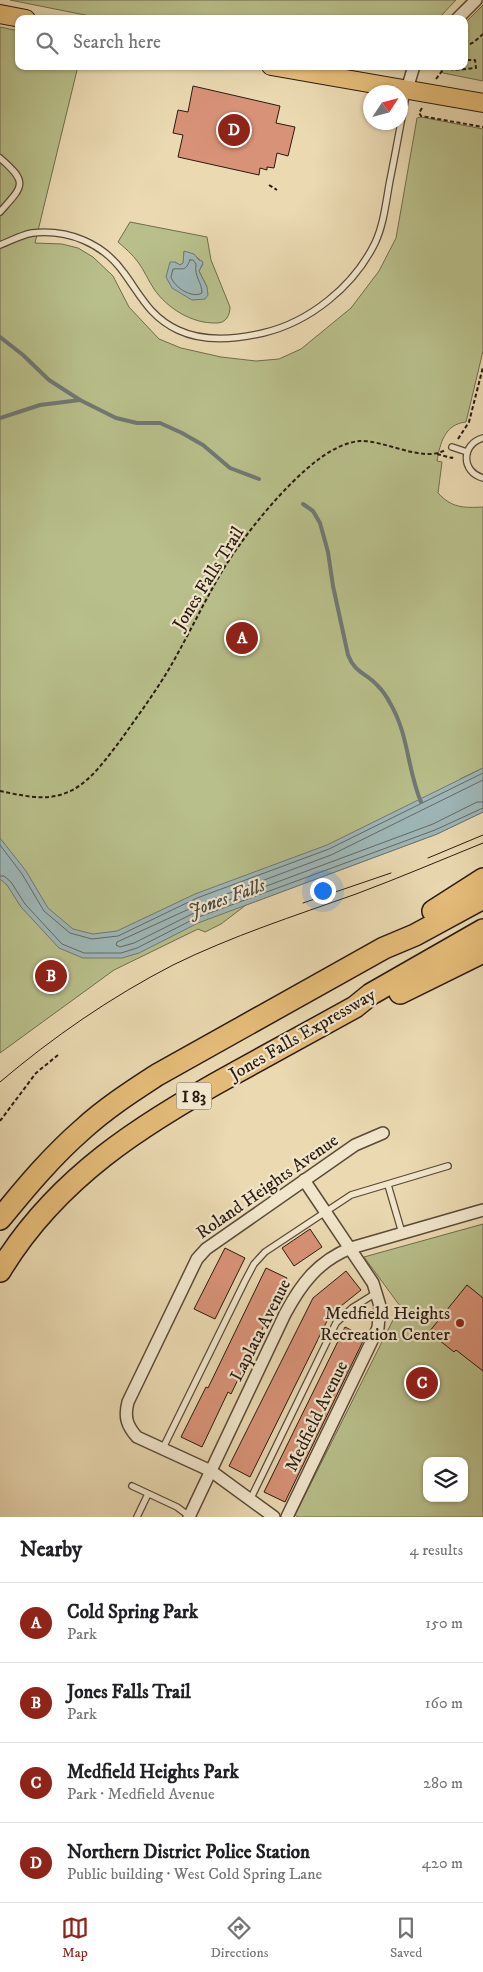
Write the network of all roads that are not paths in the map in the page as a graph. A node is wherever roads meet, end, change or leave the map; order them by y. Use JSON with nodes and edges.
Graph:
{"nodes":[{"id":1,"x":476,"y":0,"type":"edge"},
{"id":2,"x":0,"y":14,"type":"edge"},
{"id":3,"x":461,"y":15,"type":"edge"},
{"id":4,"x":15,"y":17,"type":"edge"},
{"id":5,"x":295,"y":70,"type":"edge"},
{"id":6,"x":413,"y":70,"type":"edge"},
{"id":7,"x":383,"y":85,"type":"edge"},
{"id":8,"x":408,"y":86,"type":"edge"},
{"id":9,"x":408,"y":89,"type":"edge"},
{"id":10,"x":483,"y":104,"type":"edge"},
{"id":11,"x":400,"y":130,"type":"edge"},
{"id":12,"x":0,"y":158,"type":"edge"},
{"id":13,"x":1,"y":209,"type":"edge"},
{"id":14,"x":0,"y":245,"type":"edge"},
{"id":15,"x":483,"y":438,"type":"edge"},
{"id":16,"x":450,"y":447,"type":"road end"},
{"id":17,"x":467,"y":452,"type":"junction"},
{"id":18,"x":483,"y":478,"type":"edge"},
{"id":19,"x":483,"y":879,"type":"edge"},
{"id":20,"x":483,"y":898,"type":"edge"},
{"id":21,"x":483,"y":930,"type":"edge"},
{"id":22,"x":384,"y":948,"type":"junction"},
{"id":23,"x":483,"y":952,"type":"edge"},
{"id":24,"x":355,"y":1007,"type":"junction"},
{"id":25,"x":383,"y":1134,"type":"dead end"},
{"id":26,"x":448,"y":1166,"type":"dead end"},
{"id":27,"x":304,"y":1180,"type":"junction"},
{"id":28,"x":388,"y":1185,"type":"junction"},
{"id":29,"x":483,"y":1210,"type":"edge"},
{"id":30,"x":325,"y":1211,"type":"junction"},
{"id":31,"x":0,"y":1219,"type":"edge"},
{"id":32,"x":402,"y":1233,"type":"junction"},
{"id":33,"x":351,"y":1248,"type":"junction"},
{"id":34,"x":0,"y":1271,"type":"edge"},
{"id":35,"x":376,"y":1293,"type":"junction"},
{"id":36,"x":163,"y":1448,"type":"junction"},
{"id":37,"x":211,"y":1471,"type":"junction"},
{"id":38,"x":132,"y":1486,"type":"dead end"},
{"id":39,"x":148,"y":1494,"type":"junction"},
{"id":40,"x":250,"y":1500,"type":"junction"},
{"id":41,"x":137,"y":1517,"type":"edge"},
{"id":42,"x":190,"y":1517,"type":"edge"},
{"id":43,"x":274,"y":1517,"type":"edge"},
{"id":44,"x":287,"y":1517,"type":"edge"}],
"edges":[{"from":1,"to":3,"type":"street"},
{"from":2,"to":4,"type":"main road"},
{"from":5,"to":7,"type":"main road"},
{"from":6,"to":8,"type":"street"},
{"from":9,"to":10,"type":"main road"},
{"from":11,"to":14,"type":"lane"},
{"from":12,"to":13,"type":"lane"},
{"from":15,"to":17,"type":"lane"},
{"from":16,"to":17,"type":"lane"},
{"from":17,"to":18,"type":"lane"},
{"from":19,"to":22,"type":"highway"},
{"from":20,"to":22,"type":"highway","name":"Jones Falls Expressway","number":"I 83"},
{"from":21,"to":24,"type":"highway","name":"Jones Falls Expressway","number":"I 83"},
{"from":22,"to":31,"type":"highway","name":"Jones Falls Expressway","number":"I 83"},
{"from":23,"to":24,"type":"highway"},
{"from":24,"to":34,"type":"highway","name":"Jones Falls Expressway","number":"I 83"},
{"from":25,"to":27,"type":"street","name":"Roland Heights Avenue"},
{"from":26,"to":28,"type":"lane"},
{"from":27,"to":30,"type":"street","name":"Medfield Avenue"},
{"from":27,"to":36,"type":"street","name":"Roland Heights Avenue"},
{"from":28,"to":30,"type":"lane"},
{"from":28,"to":32,"type":"lane"},
{"from":29,"to":32,"type":"street","name":"Laplata Avenue"},
{"from":30,"to":33,"type":"street","name":"Medfield Avenue"},
{"from":30,"to":36,"type":"lane"},
{"from":32,"to":33,"type":"street","name":"Laplata Avenue"},
{"from":33,"to":35,"type":"street","name":"Medfield Avenue"},
{"from":33,"to":37,"type":"street","name":"Laplata Avenue"},
{"from":35,"to":40,"type":"lane"},
{"from":35,"to":44,"type":"street","name":"Medfield Avenue"},
{"from":36,"to":37,"type":"street","name":"Roland Heights Avenue"},
{"from":37,"to":40,"type":"street","name":"Roland Heights Avenue"},
{"from":37,"to":42,"type":"street","name":"Laplata Avenue"},
{"from":38,"to":39,"type":"lane"},
{"from":39,"to":41,"type":"lane"},
{"from":39,"to":42,"type":"lane"},
{"from":40,"to":43,"type":"street","name":"Roland Heights Avenue"}]}
